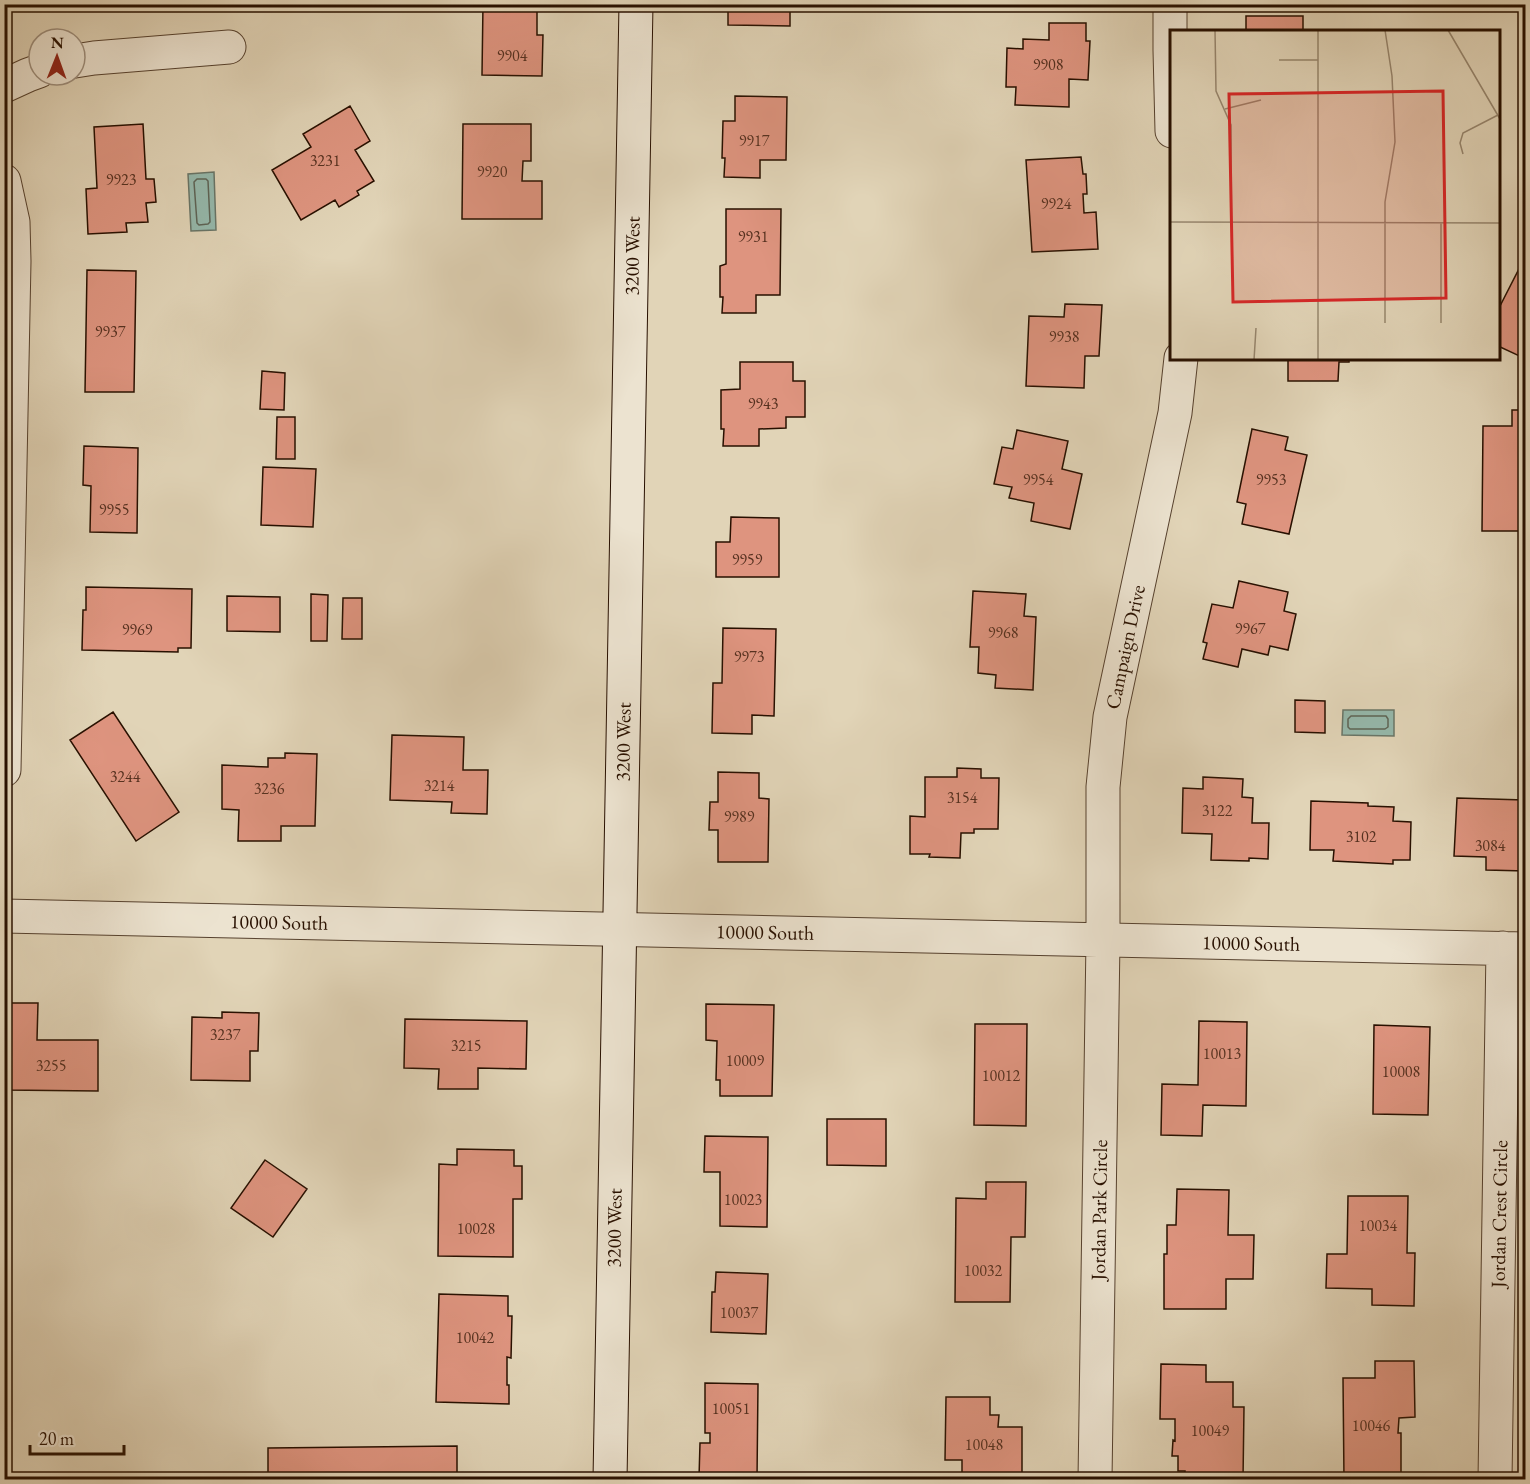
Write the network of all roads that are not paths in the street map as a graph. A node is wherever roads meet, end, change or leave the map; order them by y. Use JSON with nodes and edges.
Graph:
{"nodes":[{"id":1,"x":636,"y":4,"type":"edge"},
{"id":2,"x":1170,"y":4,"type":"edge"},
{"id":3,"x":1170,"y":30,"type":"edge"},
{"id":4,"x":1170,"y":30,"type":"edge"},
{"id":5,"x":229,"y":47,"type":"dead end"},
{"id":6,"x":1170,"y":50,"type":"edge"},
{"id":7,"x":87,"y":59,"type":"edge"},
{"id":8,"x":27,"y":75,"type":"edge"},
{"id":9,"x":4,"y":86,"type":"edge"},
{"id":10,"x":4,"y":181,"type":"edge"},
{"id":11,"x":1181,"y":360,"type":"edge"},
{"id":12,"x":4,"y":770,"type":"edge"},
{"id":13,"x":4,"y":916,"type":"edge"},
{"id":14,"x":620,"y":929,"type":"junction"},
{"id":15,"x":1103,"y":940,"type":"junction"},
{"id":16,"x":1514,"y":949,"type":"edge"},
{"id":17,"x":610,"y":1479,"type":"edge"},
{"id":18,"x":1095,"y":1479,"type":"edge"},
{"id":19,"x":1495,"y":1479,"type":"edge"}],
"edges":[{"from":1,"to":14,"type":"street","name":"3200 West"},
{"from":2,"to":4,"type":"street"},
{"from":3,"to":6,"type":"street"},
{"from":5,"to":7,"type":"street"},
{"from":8,"to":9,"type":"street"},
{"from":10,"to":12,"type":"street"},
{"from":11,"to":15,"type":"street","name":"Campaign Drive"},
{"from":13,"to":14,"type":"street","name":"10000 South"},
{"from":14,"to":15,"type":"street","name":"10000 South"},
{"from":14,"to":17,"type":"street","name":"3200 West"},
{"from":15,"to":16,"type":"street","name":"10000 South"},
{"from":15,"to":18,"type":"street","name":"Jordan Park Circle"},
{"from":16,"to":19,"type":"street","name":"Jordan Crest Circle"}]}
